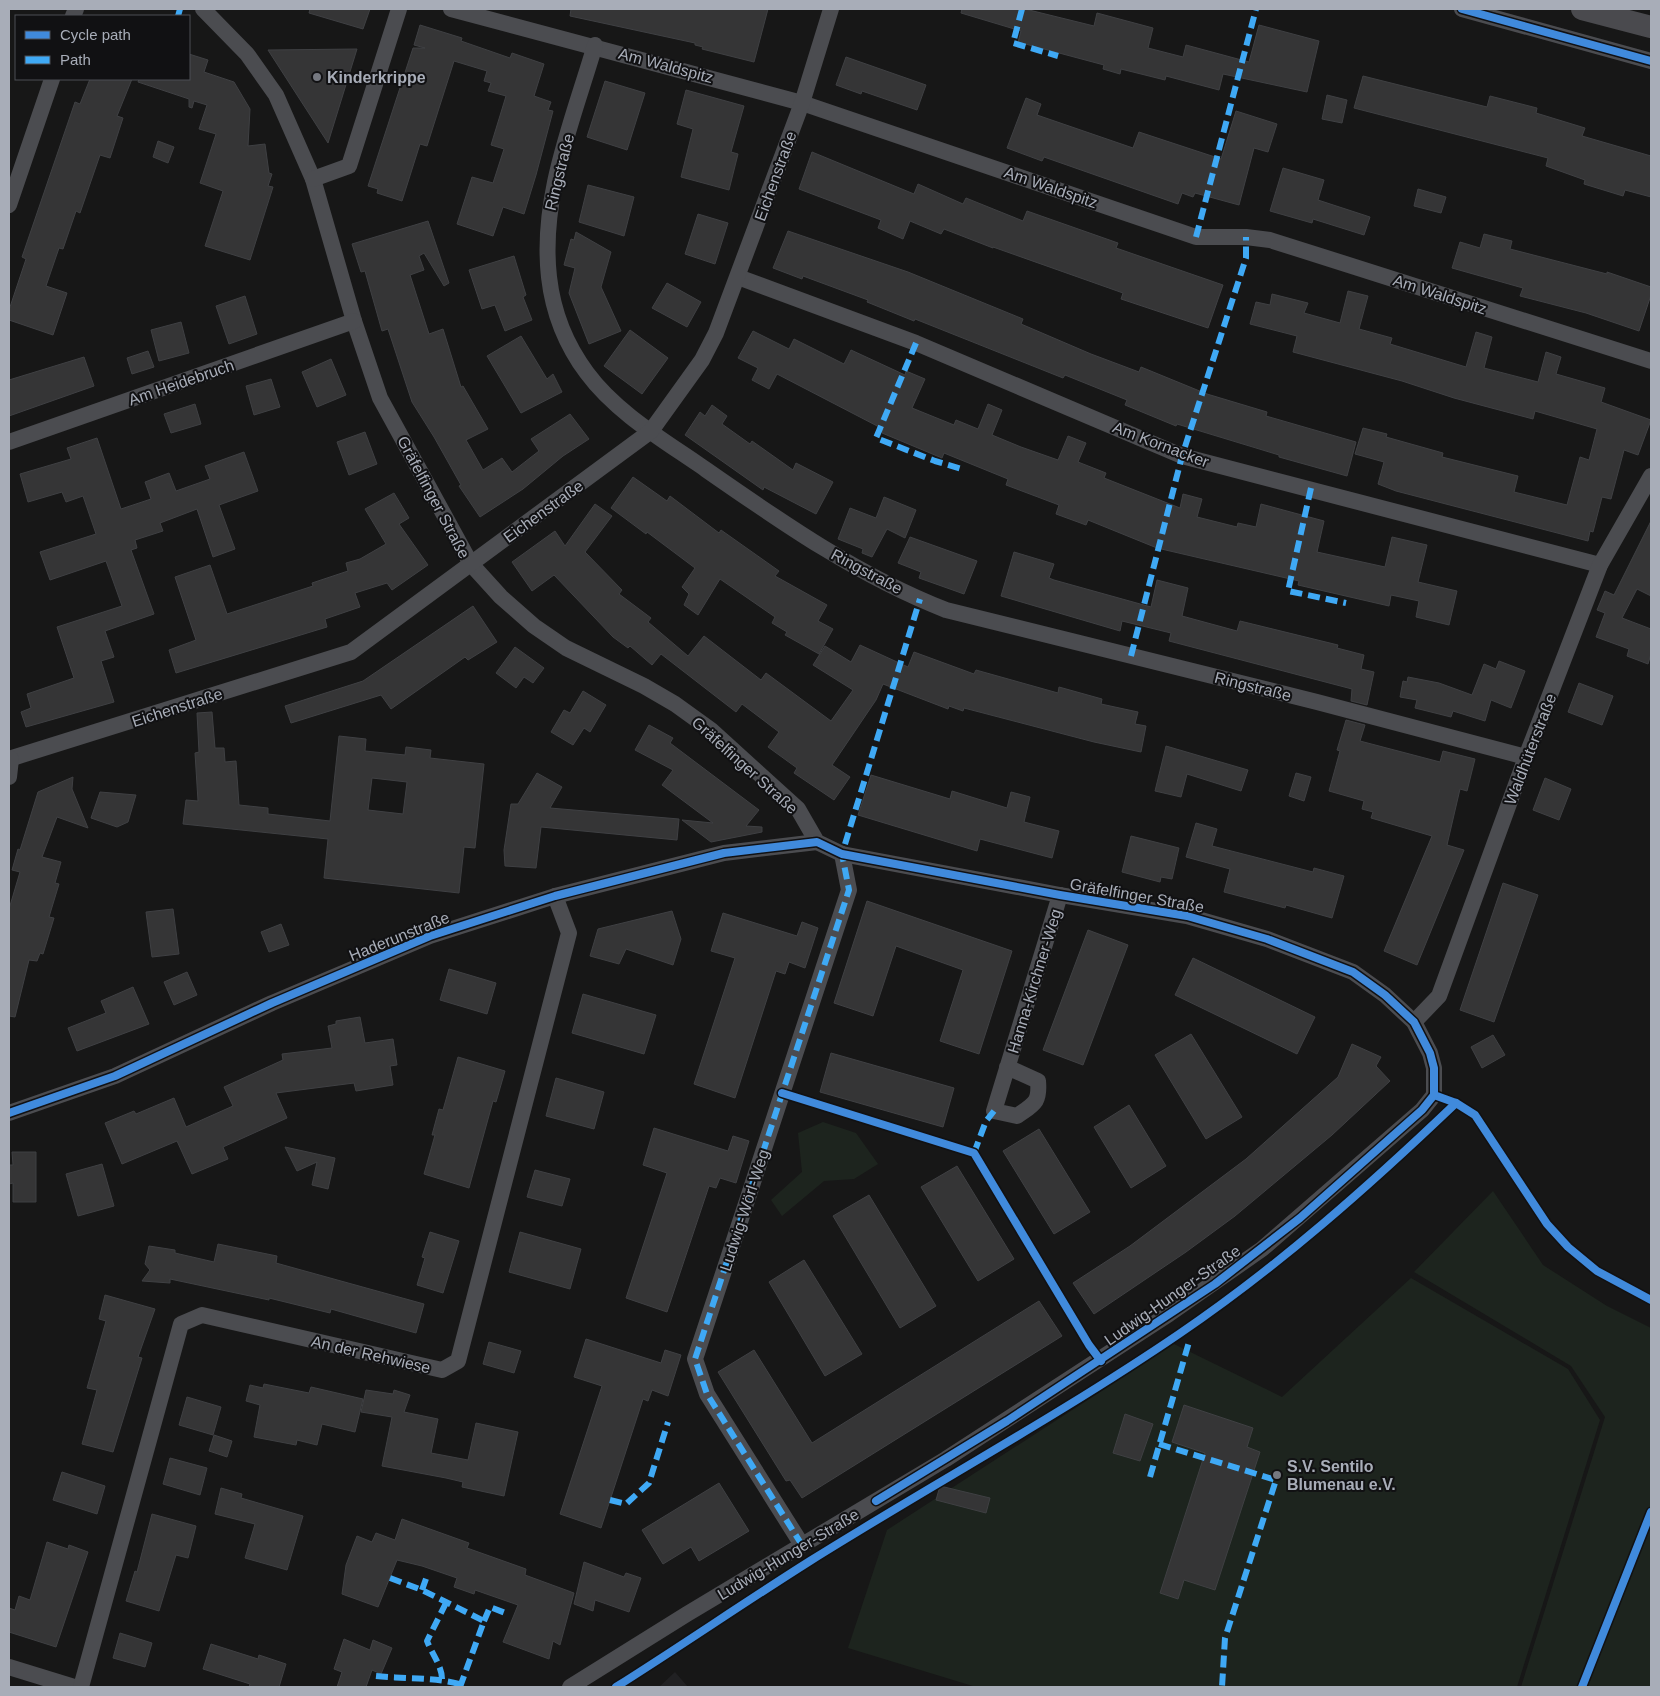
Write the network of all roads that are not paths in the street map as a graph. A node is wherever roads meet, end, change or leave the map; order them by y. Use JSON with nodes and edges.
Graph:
{"nodes":[{"id":1,"x":203,"y":9,"type":"edge"},
{"id":2,"x":399,"y":9,"type":"edge"},
{"id":3,"x":451,"y":9,"type":"edge"},
{"id":4,"x":831,"y":9,"type":"edge"},
{"id":5,"x":1462,"y":9,"type":"edge"},
{"id":6,"x":1582,"y":9,"type":"edge"},
{"id":7,"x":1651,"y":27,"type":"edge"},
{"id":8,"x":595,"y":45,"type":"junction"},
{"id":9,"x":1651,"y":61,"type":"edge"},
{"id":10,"x":52,"y":80,"type":"edge"},
{"id":11,"x":802,"y":103,"type":"junction"},
{"id":12,"x":13,"y":175,"type":"edge"},
{"id":13,"x":313,"y":179,"type":"junction"},
{"id":14,"x":9,"y":205,"type":"edge"},
{"id":15,"x":738,"y":277,"type":"junction"},
{"id":16,"x":354,"y":321,"type":"junction"},
{"id":17,"x":1651,"y":361,"type":"edge"},
{"id":18,"x":651,"y":431,"type":"junction"},
{"id":19,"x":9,"y":442,"type":"edge"},
{"id":20,"x":1651,"y":476,"type":"edge"},
{"id":21,"x":471,"y":564,"type":"junction"},
{"id":22,"x":1600,"y":565,"type":"junction"},
{"id":23,"x":1526,"y":757,"type":"junction"},
{"id":24,"x":10,"y":759,"type":"edge"},
{"id":25,"x":9,"y":777,"type":"edge"},
{"id":26,"x":817,"y":842,"type":"junction"},
{"id":27,"x":842,"y":854,"type":"junction"},
{"id":28,"x":1060,"y":895,"type":"junction"},
{"id":29,"x":555,"y":896,"type":"junction"},
{"id":30,"x":1414,"y":1022,"type":"junction"},
{"id":31,"x":1007,"y":1068,"type":"dead end"},
{"id":32,"x":1434,"y":1095,"type":"joint"},
{"id":33,"x":9,"y":1113,"type":"edge"},
{"id":34,"x":802,"y":1546,"type":"junction"},
{"id":35,"x":9,"y":1667,"type":"edge"},
{"id":36,"x":74,"y":1687,"type":"edge"},
{"id":37,"x":81,"y":1687,"type":"edge"},
{"id":38,"x":570,"y":1687,"type":"edge"}],
"edges":[{"from":1,"to":13,"type":"street","name":"Gräfelfinger Straße"},
{"from":2,"to":13,"type":"street"},
{"from":3,"to":8,"type":"street","name":"Am Waldspitz"},
{"from":4,"to":11,"type":"street","name":"Eichenstraße"},
{"from":5,"to":9,"type":"street"},
{"from":6,"to":7,"type":"main road"},
{"from":8,"to":11,"type":"street","name":"Am Waldspitz"},
{"from":8,"to":18,"type":"street","name":"Ringstraße"},
{"from":10,"to":12,"type":"street"},
{"from":11,"to":15,"type":"street","name":"Eichenstraße"},
{"from":11,"to":17,"type":"street","name":"Am Waldspitz"},
{"from":12,"to":14,"type":"street"},
{"from":13,"to":16,"type":"street","name":"Gräfelfinger Straße"},
{"from":15,"to":18,"type":"street","name":"Eichenstraße"},
{"from":15,"to":22,"type":"street","name":"Am Kornacker"},
{"from":16,"to":19,"type":"street","name":"Am Heidebruch"},
{"from":16,"to":21,"type":"street","name":"Gräfelfinger Straße"},
{"from":18,"to":21,"type":"street","name":"Eichenstraße"},
{"from":18,"to":23,"type":"street","name":"Ringstraße"},
{"from":20,"to":22,"type":"street","name":"Waldhüterstraße"},
{"from":21,"to":24,"type":"street","name":"Eichenstraße"},
{"from":21,"to":26,"type":"street","name":"Gräfelfinger Straße"},
{"from":22,"to":23,"type":"street","name":"Waldhüterstraße"},
{"from":23,"to":30,"type":"street","name":"Waldhüterstraße"},
{"from":24,"to":25,"type":"street"},
{"from":26,"to":27,"type":"street","name":"Gräfelfinger Straße"},
{"from":26,"to":29,"type":"street","name":"Haderunstraße"},
{"from":27,"to":28,"type":"street","name":"Gräfelfinger Straße"},
{"from":27,"to":34,"type":"street","name":"Ludwig-Wörl-Weg"},
{"from":28,"to":30,"type":"street","name":"Gräfelfinger Straße"},
{"from":28,"to":31,"type":"street","name":"Hanna-Kirchner-Weg"},
{"from":29,"to":33,"type":"street","name":"Haderunstraße"},
{"from":29,"to":37,"type":"street","name":"An der Rehwiese"},
{"from":30,"to":32,"type":"street","name":"Gräfelfinger Straße"},
{"from":32,"to":34,"type":"street","name":"Ludwig-Hunger-Straße"},
{"from":34,"to":38,"type":"street","name":"Ludwig-Hunger-Straße"},
{"from":35,"to":36,"type":"street"}]}
